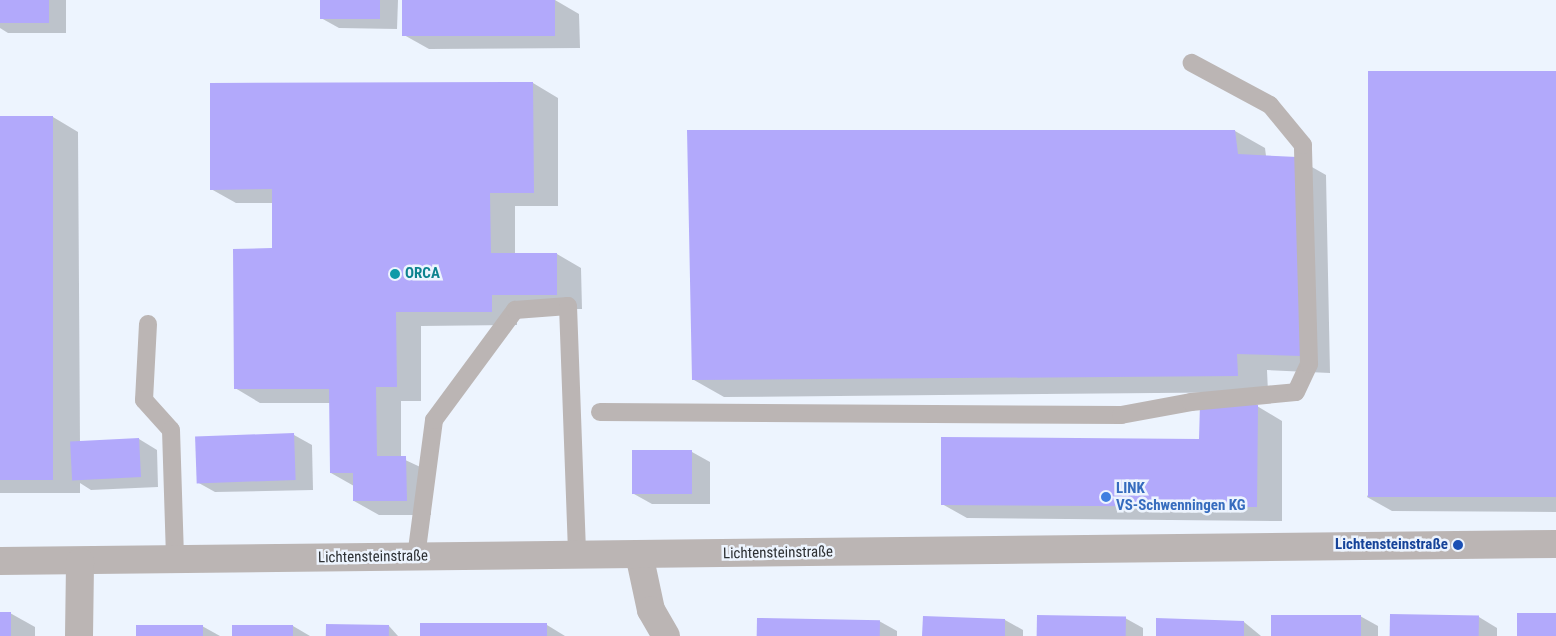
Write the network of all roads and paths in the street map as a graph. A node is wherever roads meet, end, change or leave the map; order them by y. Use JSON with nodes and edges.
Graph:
{"nodes":[{"id":1,"x":1192,"y":63,"type":"dead end"},
{"id":2,"x":148,"y":324,"type":"dead end"},
{"id":3,"x":600,"y":412,"type":"dead end"},
{"id":4,"x":1556,"y":544,"type":"edge"},
{"id":5,"x":639,"y":554,"type":"junction"},
{"id":6,"x":577,"y":555,"type":"junction"},
{"id":7,"x":416,"y":557,"type":"junction"},
{"id":8,"x":175,"y":560,"type":"junction"},
{"id":9,"x":0,"y":561,"type":"edge"},
{"id":10,"x":80,"y":562,"type":"junction"},
{"id":11,"x":80,"y":636,"type":"edge"},
{"id":12,"x":666,"y":636,"type":"edge"}],
"edges":[{"from":1,"to":3,"type":"lane"},
{"from":2,"to":8,"type":"lane"},
{"from":4,"to":5,"type":"street","name":"Lichtensteinstraße"},
{"from":5,"to":6,"type":"street","name":"Lichtensteinstraße"},
{"from":5,"to":12,"type":"street"},
{"from":6,"to":7,"type":"street","name":"Lichtensteinstraße"},
{"from":6,"to":7,"type":"lane"},
{"from":7,"to":8,"type":"street","name":"Lichtensteinstraße"},
{"from":8,"to":10,"type":"street","name":"Lichtensteinstraße"},
{"from":9,"to":10,"type":"street","name":"Lichtensteinstraße"},
{"from":10,"to":11,"type":"street"}]}
